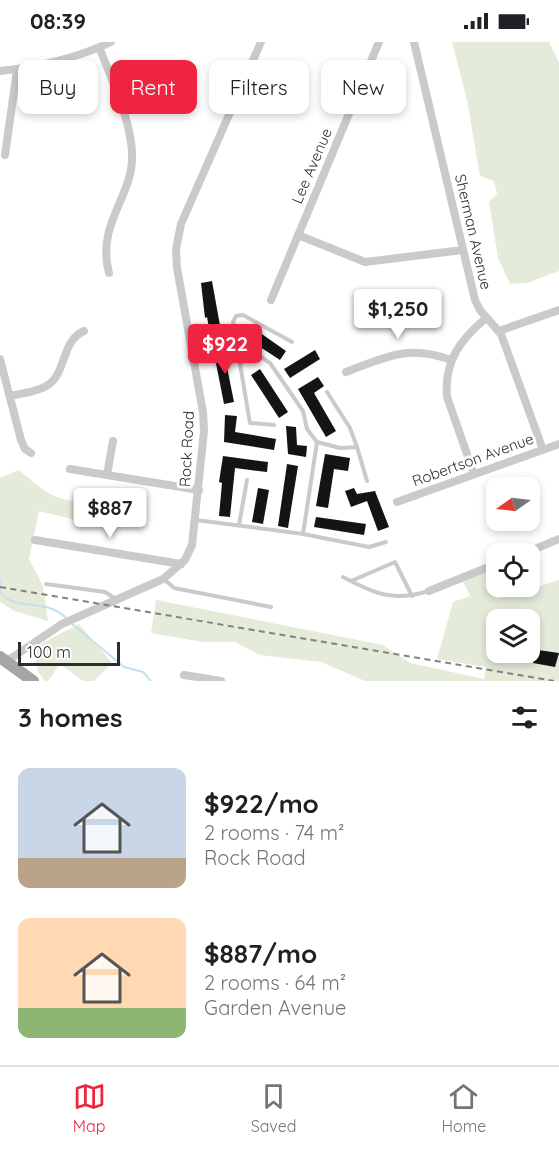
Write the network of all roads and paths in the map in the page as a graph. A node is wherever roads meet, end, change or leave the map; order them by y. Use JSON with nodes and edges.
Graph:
{"nodes":[{"id":1,"x":111,"y":42,"type":"edge"},
{"id":2,"x":261,"y":42,"type":"edge"},
{"id":3,"x":379,"y":42,"type":"edge"},
{"id":4,"x":414,"y":42,"type":"edge"},
{"id":5,"x":99,"y":47,"type":"junction"},
{"id":6,"x":17,"y":70,"type":"junction"},
{"id":7,"x":0,"y":72,"type":"edge"},
{"id":8,"x":5,"y":155,"type":"dead end"},
{"id":9,"x":298,"y":235,"type":"junction"},
{"id":10,"x":463,"y":250,"type":"junction"},
{"id":11,"x":109,"y":273,"type":"dead end"},
{"id":12,"x":271,"y":300,"type":"dead end"},
{"id":13,"x":559,"y":310,"type":"edge"},
{"id":14,"x":486,"y":318,"type":"junction"},
{"id":15,"x":84,"y":331,"type":"dead end"},
{"id":16,"x":499,"y":331,"type":"junction"},
{"id":17,"x":236,"y":340,"type":"junction"},
{"id":18,"x":292,"y":342,"type":"dead end"},
{"id":19,"x":192,"y":344,"type":"junction"},
{"id":20,"x":248,"y":350,"type":"junction"},
{"id":21,"x":0,"y":359,"type":"edge"},
{"id":22,"x":451,"y":360,"type":"junction"},
{"id":23,"x":346,"y":372,"type":"dead end"},
{"id":24,"x":327,"y":392,"type":"dead end"},
{"id":25,"x":11,"y":396,"type":"junction"},
{"id":26,"x":274,"y":426,"type":"dead end"},
{"id":27,"x":113,"y":441,"type":"dead end"},
{"id":28,"x":317,"y":442,"type":"junction"},
{"id":29,"x":559,"y":444,"type":"edge"},
{"id":30,"x":357,"y":447,"type":"junction"},
{"id":31,"x":543,"y":450,"type":"junction"},
{"id":32,"x":31,"y":453,"type":"dead end"},
{"id":33,"x":70,"y":469,"type":"dead end"},
{"id":34,"x":474,"y":474,"type":"junction"},
{"id":35,"x":107,"y":475,"type":"junction"},
{"id":36,"x":247,"y":480,"type":"dead end"},
{"id":37,"x":367,"y":481,"type":"dead end"},
{"id":38,"x":199,"y":490,"type":"junction"},
{"id":39,"x":397,"y":502,"type":"dead end"},
{"id":40,"x":196,"y":520,"type":"junction"},
{"id":41,"x":238,"y":525,"type":"junction"},
{"id":42,"x":303,"y":534,"type":"junction"},
{"id":43,"x":559,"y":539,"type":"edge"},
{"id":44,"x":35,"y":540,"type":"dead end"},
{"id":45,"x":386,"y":542,"type":"dead end"},
{"id":46,"x":540,"y":547,"type":"edge"},
{"id":47,"x":181,"y":564,"type":"junction"},
{"id":48,"x":486,"y":568,"type":"edge"},
{"id":49,"x":343,"y":577,"type":"dead end"},
{"id":50,"x":163,"y":579,"type":"junction"},
{"id":51,"x":351,"y":581,"type":"junction"},
{"id":52,"x":46,"y":584,"type":"dead end"},
{"id":53,"x":429,"y":591,"type":"joint"},
{"id":54,"x":412,"y":596,"type":"junction"},
{"id":55,"x":117,"y":599,"type":"junction"},
{"id":56,"x":271,"y":607,"type":"dead end"},
{"id":57,"x":3,"y":659,"type":"edge"},
{"id":58,"x":184,"y":675,"type":"dead end"},
{"id":59,"x":33,"y":681,"type":"edge"},
{"id":60,"x":221,"y":681,"type":"edge"}],
"edges":[{"from":1,"to":5,"type":"street"},
{"from":2,"to":19,"type":"street","name":"Rock Road"},
{"from":3,"to":9,"type":"street","name":"Lee Avenue"},
{"from":4,"to":10,"type":"street","name":"Sherman Avenue"},
{"from":5,"to":6,"type":"street"},
{"from":5,"to":11,"type":"street"},
{"from":6,"to":7,"type":"street"},
{"from":6,"to":8,"type":"street"},
{"from":9,"to":10,"type":"street"},
{"from":9,"to":12,"type":"street","name":"Lee Avenue"},
{"from":10,"to":14,"type":"street","name":"Sherman Avenue"},
{"from":13,"to":16,"type":"street"},
{"from":14,"to":16,"type":"street","name":"Sherman Avenue"},
{"from":14,"to":22,"type":"street"},
{"from":15,"to":25,"type":"street"},
{"from":16,"to":31,"type":"street","name":"Sherman Avenue"},
{"from":17,"to":18,"type":"lane"},
{"from":17,"to":19,"type":"lane"},
{"from":17,"to":20,"type":"lane"},
{"from":19,"to":38,"type":"street","name":"Rock Road"},
{"from":20,"to":26,"type":"lane"},
{"from":20,"to":28,"type":"lane"},
{"from":21,"to":25,"type":"street"},
{"from":22,"to":23,"type":"street"},
{"from":22,"to":34,"type":"street"},
{"from":24,"to":30,"type":"lane"},
{"from":25,"to":32,"type":"street"},
{"from":27,"to":35,"type":"street"},
{"from":28,"to":30,"type":"lane"},
{"from":28,"to":42,"type":"lane"},
{"from":29,"to":31,"type":"street","name":"Robertson Avenue"},
{"from":30,"to":37,"type":"lane"},
{"from":31,"to":34,"type":"street","name":"Robertson Avenue"},
{"from":33,"to":35,"type":"street"},
{"from":34,"to":39,"type":"street","name":"Robertson Avenue"},
{"from":35,"to":38,"type":"street"},
{"from":36,"to":41,"type":"lane"},
{"from":38,"to":40,"type":"street","name":"Rock Road"},
{"from":40,"to":41,"type":"lane"},
{"from":40,"to":47,"type":"street","name":"Rock Road"},
{"from":41,"to":42,"type":"lane"},
{"from":42,"to":45,"type":"lane"},
{"from":43,"to":46,"type":"street"},
{"from":44,"to":47,"type":"street"},
{"from":47,"to":50,"type":"street","name":"Rock Road"},
{"from":48,"to":53,"type":"street"},
{"from":49,"to":51,"type":"lane"},
{"from":50,"to":55,"type":"street","name":"Rock Road"},
{"from":50,"to":56,"type":"lane"},
{"from":51,"to":54,"type":"lane"},
{"from":51,"to":54,"type":"lane"},
{"from":52,"to":55,"type":"lane"},
{"from":53,"to":54,"type":"lane"},
{"from":55,"to":57,"type":"street","name":"Rock Road"},
{"from":57,"to":59,"type":"main road"},
{"from":58,"to":60,"type":"street"}]}
